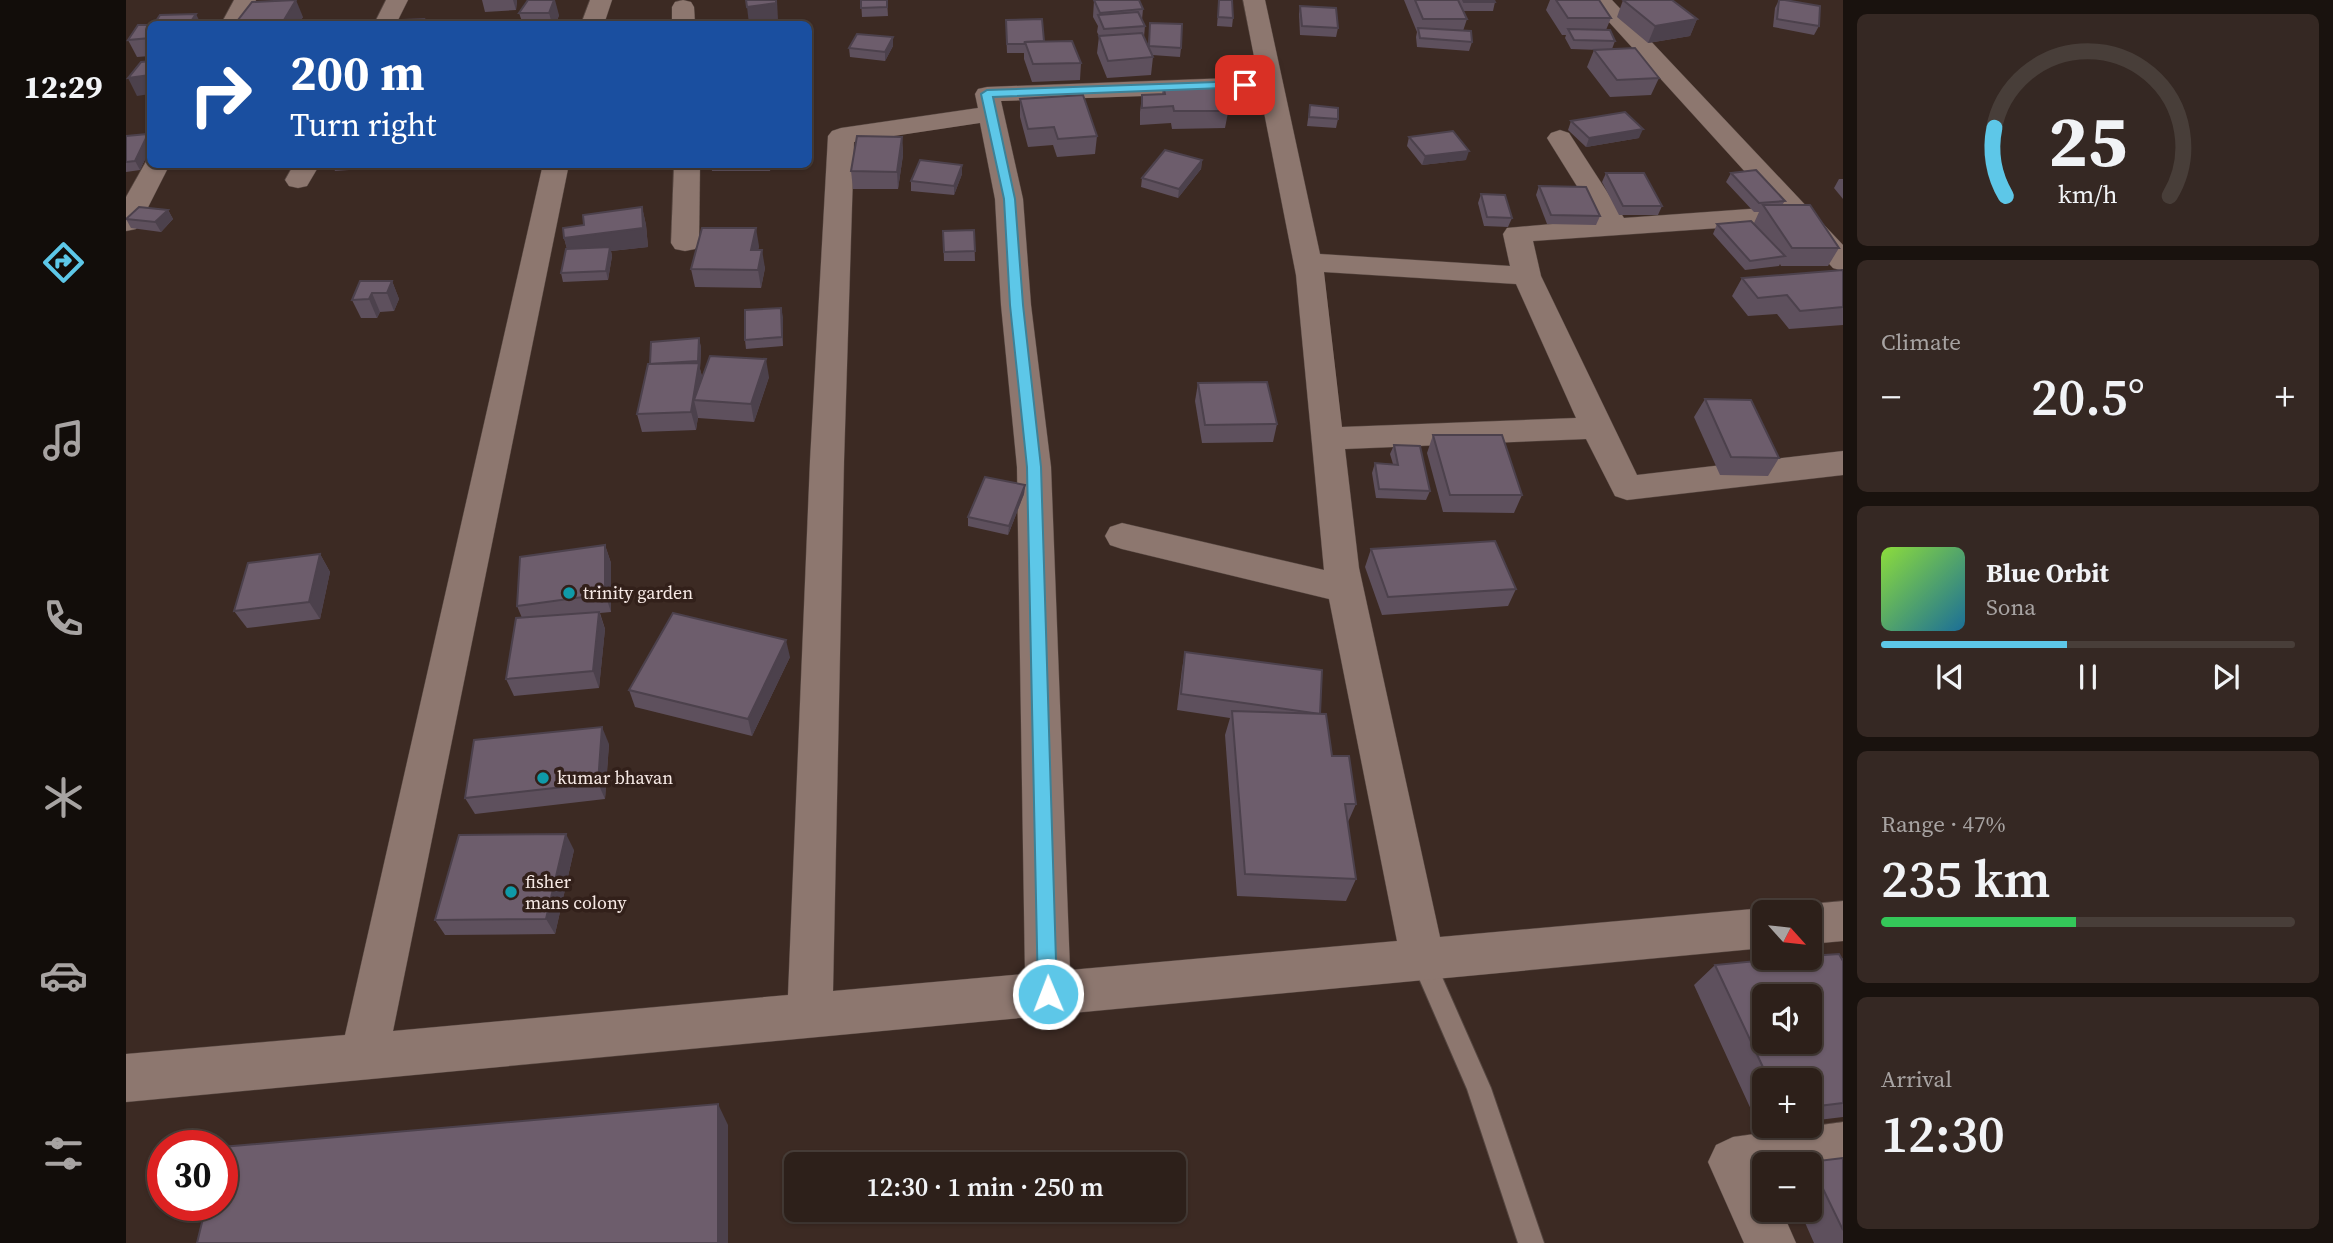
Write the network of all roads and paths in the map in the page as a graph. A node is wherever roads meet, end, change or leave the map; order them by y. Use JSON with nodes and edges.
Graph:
{"nodes":[{"id":1,"x":245,"y":0,"type":"edge"},
{"id":2,"x":397,"y":0,"type":"edge"},
{"id":3,"x":601,"y":0,"type":"edge"},
{"id":4,"x":1254,"y":0,"type":"edge"},
{"id":5,"x":1600,"y":0,"type":"edge"},
{"id":6,"x":234,"y":21,"type":"edge"},
{"id":7,"x":386,"y":21,"type":"edge"},
{"id":8,"x":594,"y":21,"type":"edge"},
{"id":9,"x":1271,"y":84,"type":"junction"},
{"id":10,"x":991,"y":114,"type":"junction"},
{"id":11,"x":1560,"y":138,"type":"dead end"},
{"id":12,"x":155,"y":168,"type":"edge"},
{"id":13,"x":555,"y":168,"type":"edge"},
{"id":14,"x":687,"y":168,"type":"edge"},
{"id":15,"x":1798,"y":214,"type":"junction"},
{"id":16,"x":126,"y":223,"type":"edge"},
{"id":17,"x":1616,"y":227,"type":"junction"},
{"id":18,"x":685,"y":243,"type":"dead end"},
{"id":19,"x":1307,"y":262,"type":"junction"},
{"id":20,"x":1843,"y":262,"type":"edge"},
{"id":21,"x":1527,"y":276,"type":"junction"},
{"id":22,"x":1597,"y":428,"type":"junction"},
{"id":23,"x":1327,"y":439,"type":"junction"},
{"id":24,"x":1843,"y":463,"type":"edge"},
{"id":25,"x":1122,"y":536,"type":"dead end"},
{"id":26,"x":1345,"y":589,"type":"junction"},
{"id":27,"x":1843,"y":921,"type":"edge"},
{"id":28,"x":1822,"y":923,"type":"edge"},
{"id":29,"x":1752,"y":929,"type":"edge"},
{"id":30,"x":1423,"y":960,"type":"junction"},
{"id":31,"x":1048,"y":994,"type":"junction"},
{"id":32,"x":810,"y":1015,"type":"junction"},
{"id":33,"x":364,"y":1056,"type":"junction"},
{"id":34,"x":126,"y":1078,"type":"edge"},
{"id":35,"x":1843,"y":1146,"type":"edge"},
{"id":36,"x":1531,"y":1243,"type":"edge"},
{"id":37,"x":1770,"y":1243,"type":"edge"}],
"edges":[{"from":1,"to":6,"type":"street"},
{"from":2,"to":7,"type":"street"},
{"from":3,"to":8,"type":"street"},
{"from":4,"to":9,"type":"street"},
{"from":5,"to":15,"type":"street"},
{"from":9,"to":10,"type":"street"},
{"from":9,"to":19,"type":"street"},
{"from":10,"to":31,"type":"street"},
{"from":10,"to":32,"type":"street"},
{"from":11,"to":17,"type":"street"},
{"from":12,"to":16,"type":"street"},
{"from":13,"to":33,"type":"street"},
{"from":14,"to":18,"type":"street"},
{"from":15,"to":17,"type":"street"},
{"from":15,"to":20,"type":"street"},
{"from":17,"to":21,"type":"street"},
{"from":19,"to":21,"type":"street"},
{"from":19,"to":23,"type":"street"},
{"from":21,"to":22,"type":"street"},
{"from":22,"to":23,"type":"street"},
{"from":22,"to":24,"type":"street"},
{"from":23,"to":26,"type":"street"},
{"from":25,"to":26,"type":"street"},
{"from":26,"to":30,"type":"street"},
{"from":27,"to":28,"type":"street"},
{"from":29,"to":30,"type":"street"},
{"from":30,"to":31,"type":"street"},
{"from":30,"to":36,"type":"lane"},
{"from":31,"to":32,"type":"street"},
{"from":32,"to":33,"type":"street"},
{"from":33,"to":34,"type":"street"},
{"from":35,"to":37,"type":"street"}]}
